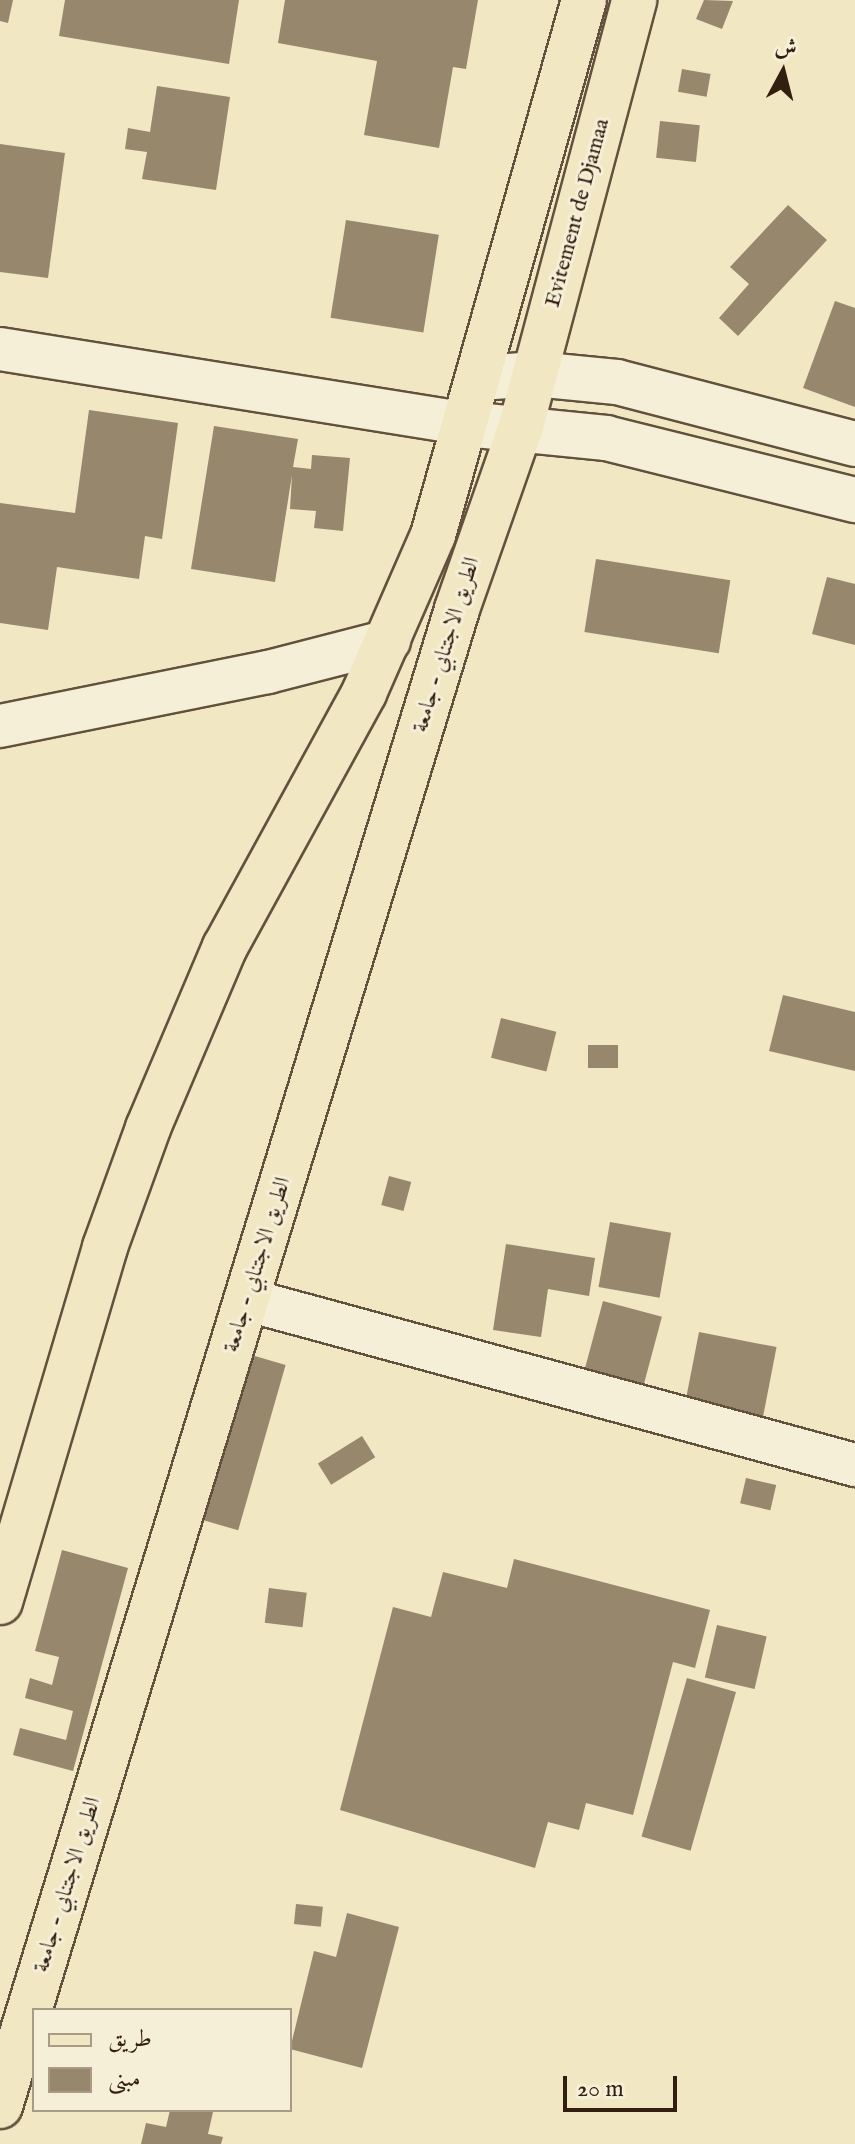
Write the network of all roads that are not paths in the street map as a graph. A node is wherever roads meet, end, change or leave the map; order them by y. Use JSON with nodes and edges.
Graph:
{"nodes":[{"id":1,"x":584,"y":0,"type":"edge"},
{"id":2,"x":634,"y":0,"type":"edge"},
{"id":3,"x":0,"y":349,"type":"edge"},
{"id":4,"x":535,"y":374,"type":"junction"},
{"id":5,"x":481,"y":378,"type":"junction"},
{"id":6,"x":466,"y":424,"type":"junction"},
{"id":7,"x":521,"y":426,"type":"junction"},
{"id":8,"x":855,"y":444,"type":"edge"},
{"id":9,"x":855,"y":500,"type":"edge"},
{"id":10,"x":389,"y":641,"type":"junction"},
{"id":11,"x":0,"y":726,"type":"edge"},
{"id":12,"x":248,"y":1300,"type":"junction"},
{"id":13,"x":855,"y":1465,"type":"edge"},
{"id":14,"x":0,"y":1602,"type":"edge"},
{"id":15,"x":0,"y":2106,"type":"edge"}],
"edges":[{"from":1,"to":5,"type":"main road"},
{"from":2,"to":4,"type":"main road","name":"Evitement de Djamaa"},
{"from":3,"to":6,"type":"street"},
{"from":4,"to":5,"type":"main road"},
{"from":4,"to":7,"type":"main road","name":"Evitement de Djamaa"},
{"from":4,"to":8,"type":"main road"},
{"from":5,"to":6,"type":"main road"},
{"from":6,"to":7,"type":"main road"},
{"from":6,"to":10,"type":"main road"},
{"from":7,"to":9,"type":"main road"},
{"from":7,"to":12,"type":"main road","name":"الطريق الاجتنابي - جامعة"},
{"from":10,"to":11,"type":"street"},
{"from":10,"to":14,"type":"main road"},
{"from":12,"to":13,"type":"street"},
{"from":12,"to":15,"type":"main road","name":"الطريق الاجتنابي - جامعة"}]}
